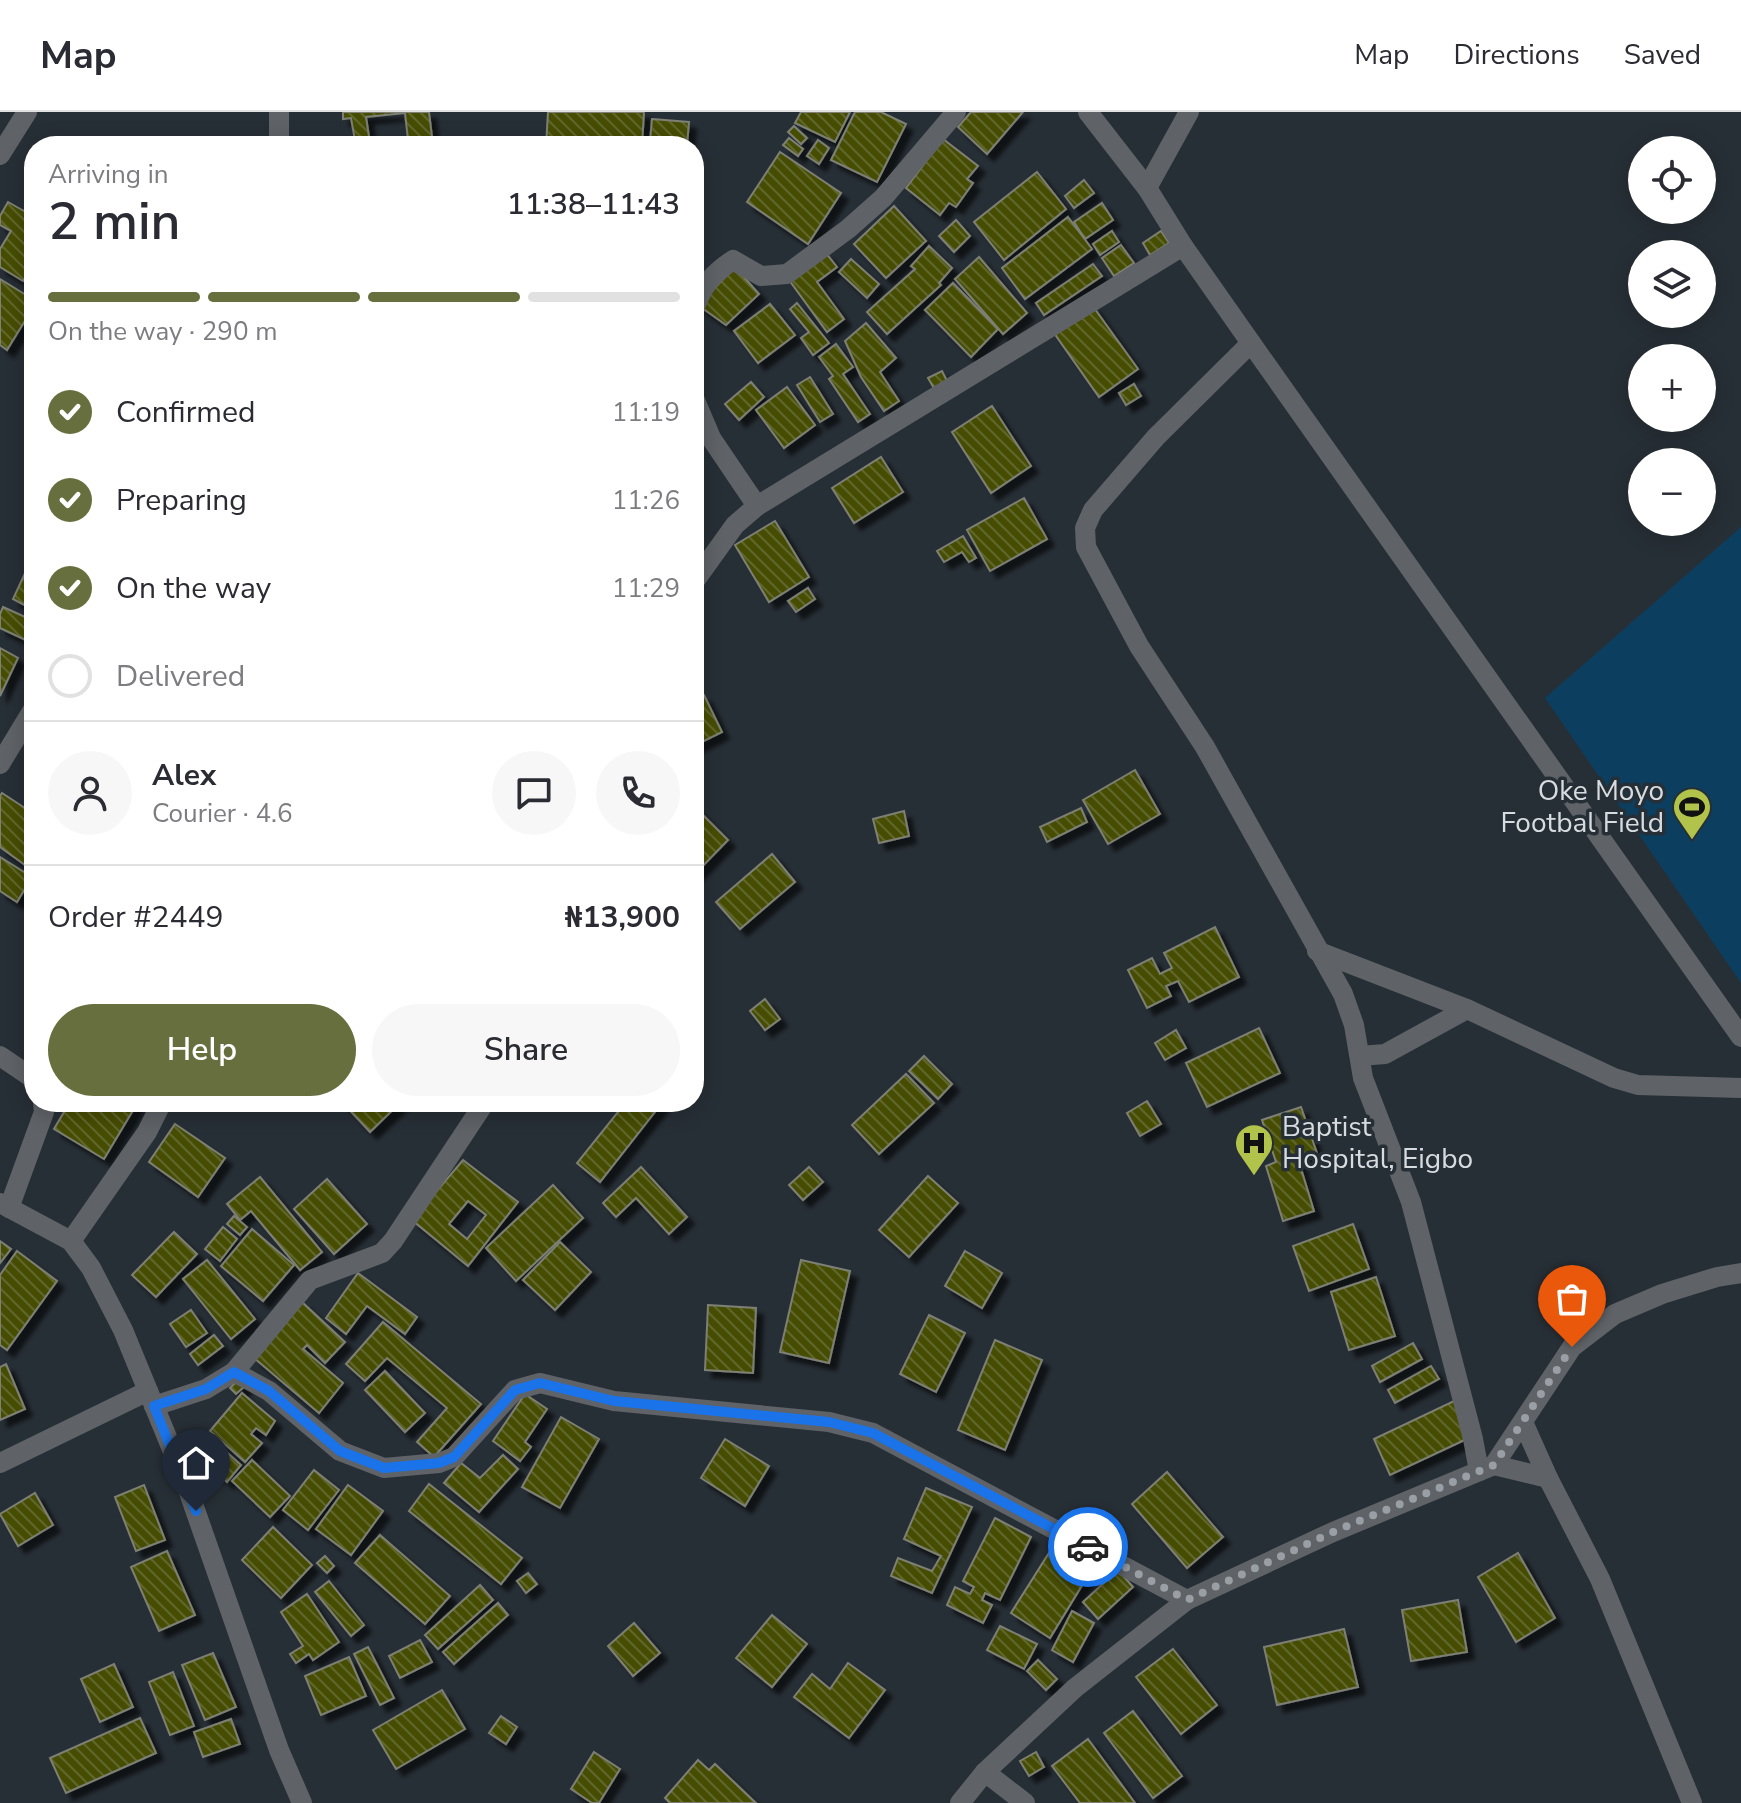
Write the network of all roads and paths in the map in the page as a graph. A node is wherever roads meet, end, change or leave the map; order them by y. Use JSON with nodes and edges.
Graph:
{"nodes":[{"id":1,"x":27,"y":112,"type":"edge"},
{"id":2,"x":279,"y":112,"type":"edge"},
{"id":3,"x":956,"y":112,"type":"edge"},
{"id":4,"x":1088,"y":112,"type":"edge"},
{"id":5,"x":1189,"y":112,"type":"edge"},
{"id":6,"x":279,"y":136,"type":"edge"},
{"id":7,"x":0,"y":155,"type":"edge"},
{"id":8,"x":1147,"y":188,"type":"junction"},
{"id":9,"x":1183,"y":246,"type":"junction"},
{"id":10,"x":704,"y":286,"type":"edge"},
{"id":11,"x":1251,"y":343,"type":"junction"},
{"id":12,"x":704,"y":422,"type":"edge"},
{"id":13,"x":757,"y":506,"type":"junction"},
{"id":14,"x":704,"y":568,"type":"edge"},
{"id":15,"x":24,"y":724,"type":"edge"},
{"id":16,"x":0,"y":764,"type":"edge"},
{"id":17,"x":1317,"y":951,"type":"junction"},
{"id":18,"x":1467,"y":1009,"type":"junction"},
{"id":19,"x":1741,"y":1037,"type":"edge"},
{"id":20,"x":0,"y":1056,"type":"edge"},
{"id":21,"x":1360,"y":1056,"type":"junction"},
{"id":22,"x":24,"y":1072,"type":"edge"},
{"id":23,"x":1741,"y":1088,"type":"edge"},
{"id":24,"x":44,"y":1112,"type":"edge"},
{"id":25,"x":157,"y":1112,"type":"edge"},
{"id":26,"x":478,"y":1112,"type":"edge"},
{"id":27,"x":4,"y":1205,"type":"edge"},
{"id":28,"x":71,"y":1241,"type":"junction"},
{"id":29,"x":1741,"y":1273,"type":"edge"},
{"id":30,"x":234,"y":1372,"type":"junction"},
{"id":31,"x":151,"y":1399,"type":"junction"},
{"id":32,"x":1523,"y":1422,"type":"junction"},
{"id":33,"x":0,"y":1463,"type":"edge"},
{"id":34,"x":1486,"y":1468,"type":"junction"},
{"id":35,"x":1548,"y":1478,"type":"junction"},
{"id":36,"x":1187,"y":1600,"type":"junction"},
{"id":37,"x":985,"y":1772,"type":"junction"},
{"id":38,"x":302,"y":1803,"type":"edge"},
{"id":39,"x":960,"y":1803,"type":"edge"},
{"id":40,"x":1025,"y":1803,"type":"edge"},
{"id":41,"x":1692,"y":1803,"type":"edge"}],
"edges":[{"from":1,"to":7,"type":"street"},
{"from":2,"to":6,"type":"street"},
{"from":3,"to":10,"type":"street"},
{"from":4,"to":8,"type":"street"},
{"from":5,"to":8,"type":"street"},
{"from":8,"to":9,"type":"street"},
{"from":9,"to":11,"type":"street"},
{"from":9,"to":13,"type":"street"},
{"from":11,"to":17,"type":"street"},
{"from":11,"to":19,"type":"street"},
{"from":12,"to":13,"type":"street"},
{"from":13,"to":14,"type":"street"},
{"from":15,"to":16,"type":"street"},
{"from":17,"to":18,"type":"street"},
{"from":17,"to":21,"type":"street"},
{"from":18,"to":21,"type":"street"},
{"from":18,"to":23,"type":"street"},
{"from":20,"to":22,"type":"street"},
{"from":21,"to":34,"type":"street"},
{"from":24,"to":27,"type":"street"},
{"from":25,"to":28,"type":"street"},
{"from":26,"to":30,"type":"street"},
{"from":27,"to":28,"type":"street"},
{"from":28,"to":31,"type":"street"},
{"from":29,"to":32,"type":"street"},
{"from":30,"to":31,"type":"street"},
{"from":30,"to":36,"type":"street"},
{"from":31,"to":33,"type":"street"},
{"from":31,"to":38,"type":"street"},
{"from":32,"to":34,"type":"street"},
{"from":32,"to":35,"type":"street"},
{"from":34,"to":35,"type":"street"},
{"from":34,"to":36,"type":"street"},
{"from":35,"to":41,"type":"street"},
{"from":36,"to":37,"type":"street"},
{"from":37,"to":39,"type":"street"},
{"from":37,"to":40,"type":"street"}]}
